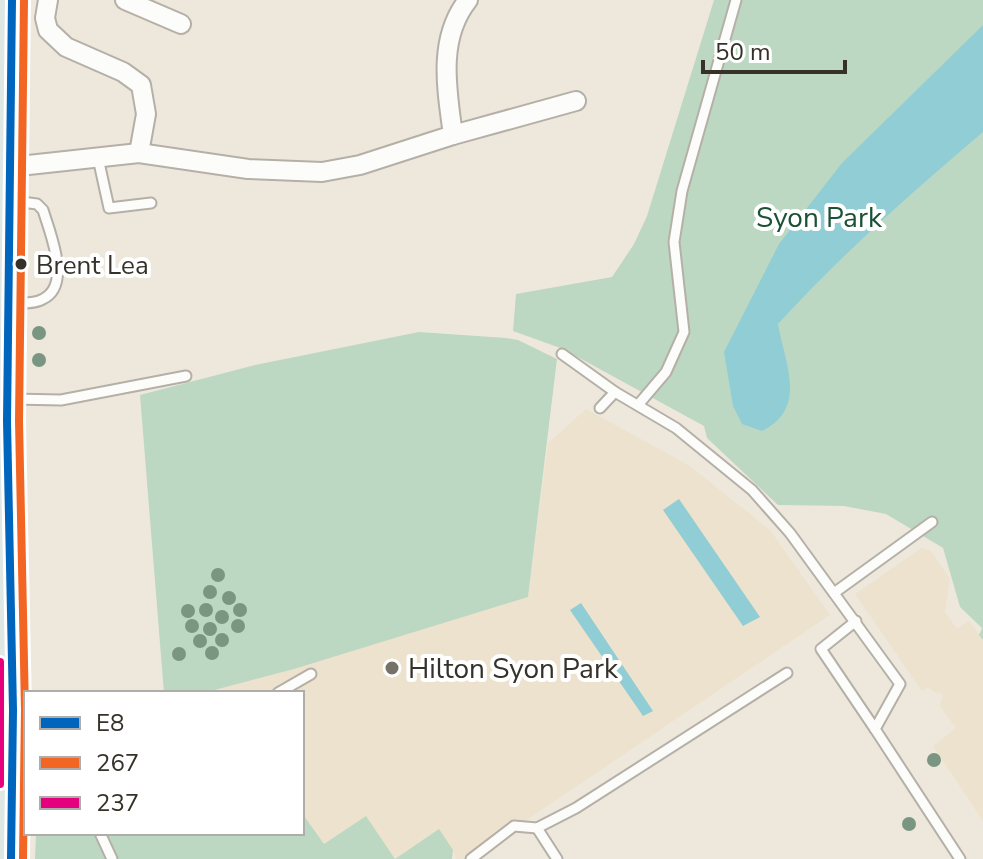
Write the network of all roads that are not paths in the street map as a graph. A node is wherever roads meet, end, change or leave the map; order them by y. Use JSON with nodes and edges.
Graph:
{"nodes":[{"id":1,"x":12,"y":0,"type":"edge"},
{"id":2,"x":48,"y":0,"type":"edge"},
{"id":3,"x":125,"y":0,"type":"edge"},
{"id":4,"x":468,"y":0,"type":"edge"},
{"id":5,"x":736,"y":0,"type":"edge"},
{"id":6,"x":181,"y":24,"type":"dead end"},
{"id":7,"x":576,"y":101,"type":"dead end"},
{"id":8,"x":5,"y":133,"type":"edge"},
{"id":9,"x":453,"y":135,"type":"junction"},
{"id":10,"x":139,"y":153,"type":"junction"},
{"id":11,"x":98,"y":158,"type":"junction"},
{"id":12,"x":10,"y":167,"type":"junction"},
{"id":13,"x":11,"y":200,"type":"junction"},
{"id":14,"x":151,"y":203,"type":"dead end"},
{"id":15,"x":5,"y":288,"type":"edge"},
{"id":16,"x":562,"y":354,"type":"dead end"},
{"id":17,"x":186,"y":376,"type":"dead end"},
{"id":18,"x":615,"y":392,"type":"junction"},
{"id":19,"x":7,"y":399,"type":"junction"},
{"id":20,"x":638,"y":405,"type":"junction"},
{"id":21,"x":600,"y":408,"type":"dead end"},
{"id":22,"x":932,"y":522,"type":"dead end"},
{"id":23,"x":5,"y":566,"type":"edge"},
{"id":24,"x":834,"y":593,"type":"junction"},
{"id":25,"x":856,"y":621,"type":"junction"},
{"id":26,"x":787,"y":673,"type":"dead end"},
{"id":27,"x":311,"y":674,"type":"dead end"},
{"id":28,"x":281,"y":691,"type":"edge"},
{"id":29,"x":875,"y":729,"type":"junction"},
{"id":30,"x":20,"y":787,"type":"edge"},
{"id":31,"x":537,"y":828,"type":"junction"},
{"id":32,"x":101,"y":835,"type":"edge"},
{"id":33,"x":11,"y":859,"type":"edge"},
{"id":34,"x":112,"y":859,"type":"edge"},
{"id":35,"x":471,"y":859,"type":"edge"},
{"id":36,"x":557,"y":859,"type":"edge"},
{"id":37,"x":960,"y":859,"type":"edge"}],
"edges":[{"from":1,"to":8,"type":"main road"},
{"from":2,"to":10,"type":"street"},
{"from":3,"to":6,"type":"street"},
{"from":4,"to":9,"type":"street"},
{"from":5,"to":20,"type":"lane"},
{"from":7,"to":9,"type":"street"},
{"from":8,"to":12,"type":"main road"},
{"from":9,"to":10,"type":"street"},
{"from":10,"to":11,"type":"street"},
{"from":11,"to":12,"type":"street"},
{"from":11,"to":14,"type":"lane"},
{"from":12,"to":13,"type":"main road"},
{"from":13,"to":15,"type":"main road"},
{"from":13,"to":15,"type":"lane"},
{"from":15,"to":19,"type":"main road"},
{"from":16,"to":18,"type":"lane"},
{"from":17,"to":19,"type":"lane"},
{"from":18,"to":20,"type":"lane"},
{"from":18,"to":21,"type":"lane"},
{"from":19,"to":23,"type":"main road"},
{"from":20,"to":24,"type":"lane"},
{"from":22,"to":24,"type":"lane"},
{"from":23,"to":30,"type":"main road"},
{"from":24,"to":25,"type":"lane"},
{"from":25,"to":29,"type":"lane"},
{"from":25,"to":29,"type":"lane"},
{"from":26,"to":31,"type":"lane"},
{"from":27,"to":28,"type":"lane"},
{"from":29,"to":37,"type":"lane"},
{"from":30,"to":33,"type":"main road"},
{"from":31,"to":35,"type":"lane"},
{"from":31,"to":36,"type":"lane"},
{"from":32,"to":34,"type":"lane"}]}
